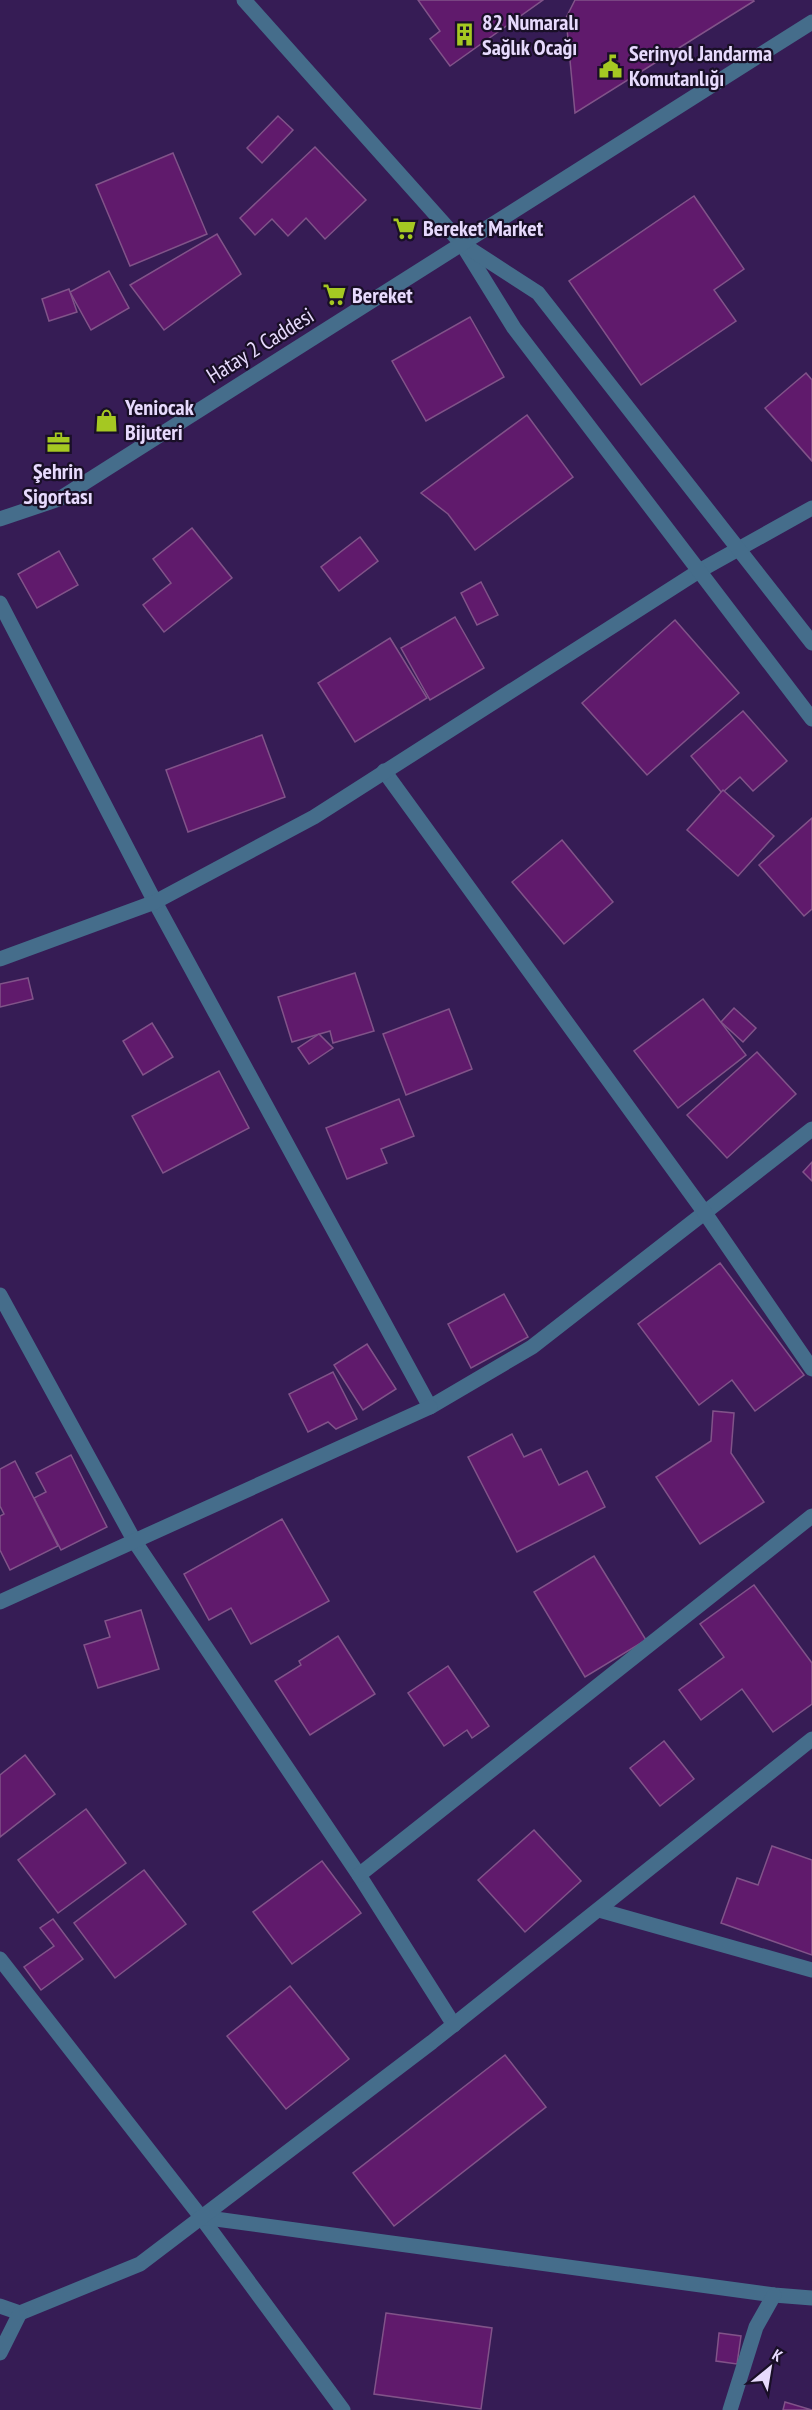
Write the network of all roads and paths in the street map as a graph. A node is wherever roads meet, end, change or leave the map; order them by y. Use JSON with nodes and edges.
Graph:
{"nodes":[{"id":1,"x":244,"y":0,"type":"edge"},
{"id":2,"x":812,"y":22,"type":"edge"},
{"id":3,"x":462,"y":244,"type":"junction"},
{"id":4,"x":812,"y":508,"type":"edge"},
{"id":5,"x":0,"y":519,"type":"edge"},
{"id":6,"x":738,"y":550,"type":"junction"},
{"id":7,"x":699,"y":571,"type":"junction"},
{"id":8,"x":0,"y":603,"type":"edge"},
{"id":9,"x":812,"y":642,"type":"edge"},
{"id":10,"x":812,"y":718,"type":"edge"},
{"id":11,"x":384,"y":771,"type":"junction"},
{"id":12,"x":155,"y":902,"type":"junction"},
{"id":13,"x":0,"y":959,"type":"edge"},
{"id":14,"x":812,"y":1129,"type":"edge"},
{"id":15,"x":705,"y":1212,"type":"junction"},
{"id":16,"x":0,"y":1295,"type":"edge"},
{"id":17,"x":812,"y":1369,"type":"edge"},
{"id":18,"x":430,"y":1407,"type":"junction"},
{"id":19,"x":812,"y":1516,"type":"edge"},
{"id":20,"x":135,"y":1542,"type":"junction"},
{"id":21,"x":0,"y":1602,"type":"edge"},
{"id":22,"x":812,"y":1739,"type":"edge"},
{"id":23,"x":358,"y":1875,"type":"junction"},
{"id":24,"x":598,"y":1910,"type":"junction"},
{"id":25,"x":0,"y":1959,"type":"edge"},
{"id":26,"x":812,"y":1970,"type":"edge"},
{"id":27,"x":454,"y":2025,"type":"junction"},
{"id":28,"x":201,"y":2217,"type":"junction"},
{"id":29,"x":774,"y":2295,"type":"junction"},
{"id":30,"x":812,"y":2298,"type":"edge"},
{"id":31,"x":0,"y":2306,"type":"edge"},
{"id":32,"x":20,"y":2313,"type":"junction"},
{"id":33,"x":0,"y":2354,"type":"edge"},
{"id":34,"x":343,"y":2410,"type":"edge"},
{"id":35,"x":730,"y":2410,"type":"edge"}],
"edges":[{"from":1,"to":3,"type":"street"},
{"from":2,"to":3,"type":"street","name":"Hatay 2 Caddesi"},
{"from":3,"to":5,"type":"street","name":"Hatay 2 Caddesi"},
{"from":3,"to":6,"type":"street"},
{"from":3,"to":7,"type":"street"},
{"from":4,"to":6,"type":"street"},
{"from":6,"to":7,"type":"street"},
{"from":6,"to":9,"type":"street"},
{"from":7,"to":10,"type":"street"},
{"from":7,"to":11,"type":"street"},
{"from":8,"to":12,"type":"street"},
{"from":11,"to":12,"type":"street"},
{"from":11,"to":15,"type":"street"},
{"from":12,"to":13,"type":"street"},
{"from":12,"to":18,"type":"street"},
{"from":14,"to":15,"type":"street"},
{"from":15,"to":17,"type":"street"},
{"from":15,"to":18,"type":"street"},
{"from":16,"to":20,"type":"street"},
{"from":18,"to":20,"type":"street"},
{"from":19,"to":23,"type":"street"},
{"from":20,"to":21,"type":"street"},
{"from":20,"to":23,"type":"street"},
{"from":22,"to":24,"type":"street"},
{"from":23,"to":27,"type":"street"},
{"from":24,"to":26,"type":"street"},
{"from":24,"to":27,"type":"street"},
{"from":25,"to":28,"type":"street"},
{"from":27,"to":28,"type":"street"},
{"from":28,"to":29,"type":"street"},
{"from":28,"to":32,"type":"street"},
{"from":28,"to":34,"type":"street"},
{"from":29,"to":30,"type":"street"},
{"from":29,"to":35,"type":"street"},
{"from":31,"to":32,"type":"street"},
{"from":32,"to":33,"type":"street"}]}
